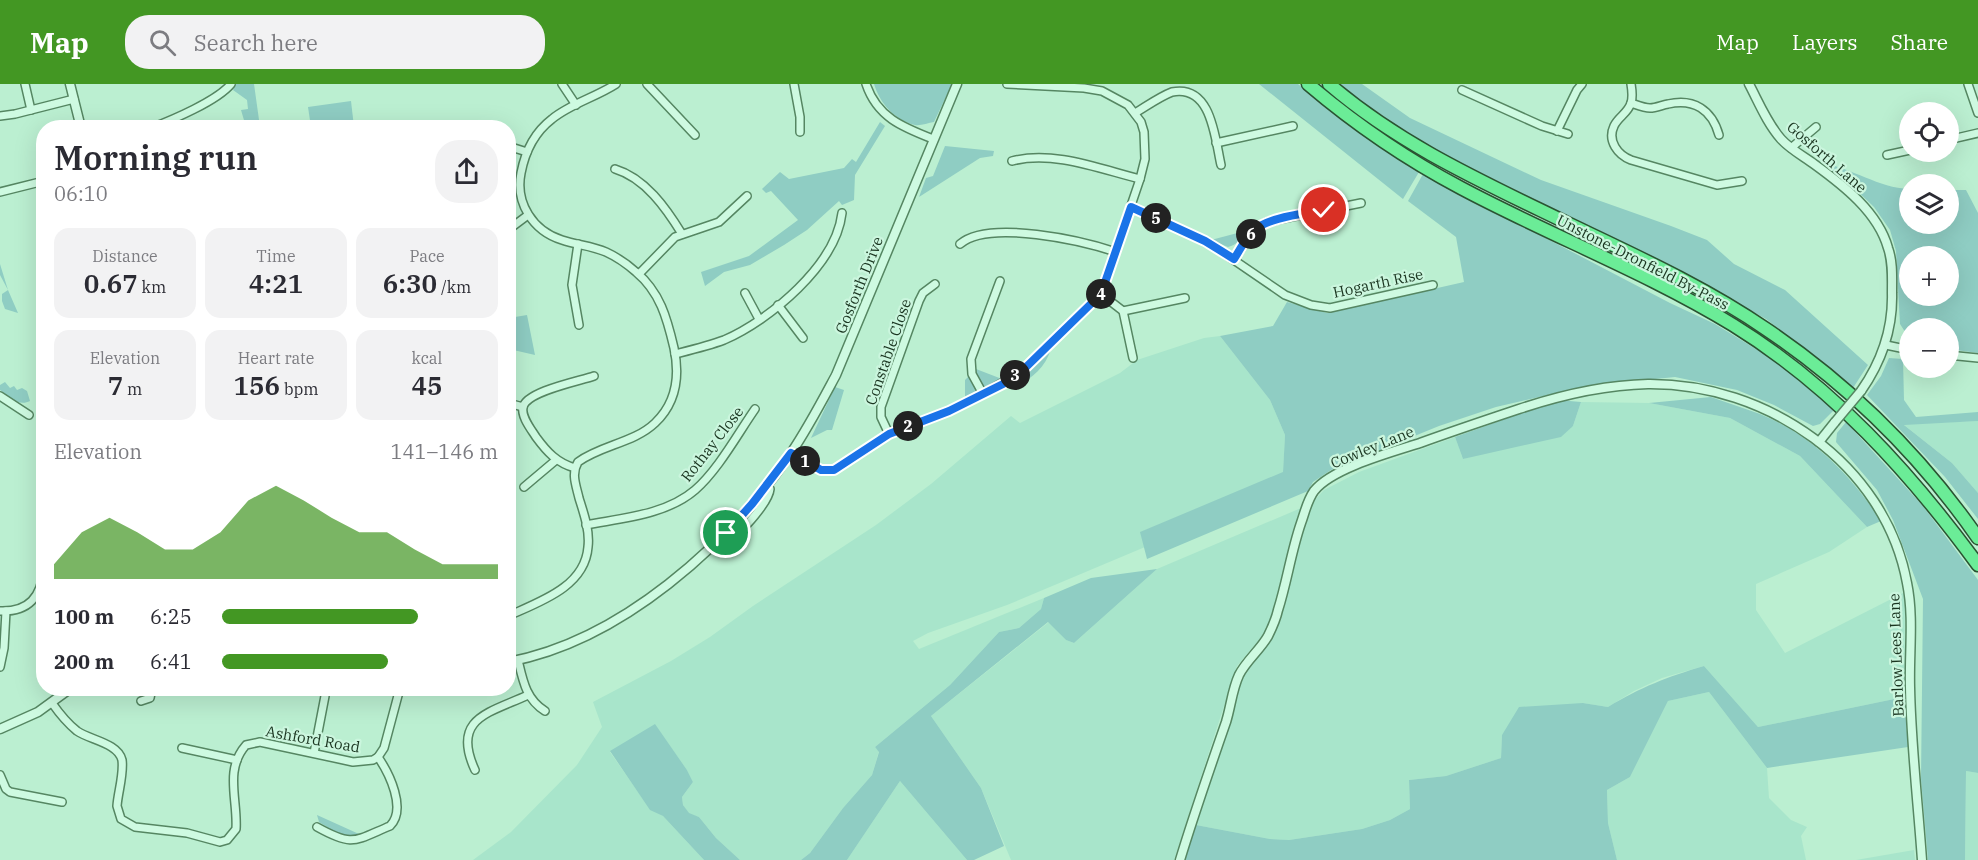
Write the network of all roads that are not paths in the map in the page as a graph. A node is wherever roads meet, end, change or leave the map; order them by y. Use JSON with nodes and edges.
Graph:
{"nodes":[{"id":1,"x":25,"y":84,"type":"edge"},
{"id":2,"x":70,"y":84,"type":"edge"},
{"id":3,"x":231,"y":84,"type":"edge"},
{"id":4,"x":562,"y":84,"type":"edge"},
{"id":5,"x":616,"y":84,"type":"edge"},
{"id":6,"x":647,"y":84,"type":"edge"},
{"id":7,"x":794,"y":84,"type":"edge"},
{"id":8,"x":866,"y":84,"type":"edge"},
{"id":9,"x":957,"y":84,"type":"edge"},
{"id":10,"x":1007,"y":84,"type":"edge"},
{"id":11,"x":1308,"y":84,"type":"edge"},
{"id":12,"x":1329,"y":84,"type":"edge"},
{"id":13,"x":1582,"y":84,"type":"edge"},
{"id":14,"x":1631,"y":84,"type":"edge"},
{"id":15,"x":1749,"y":84,"type":"edge"},
{"id":16,"x":1968,"y":84,"type":"edge"},
{"id":17,"x":1085,"y":86,"type":"edge"},
{"id":18,"x":1462,"y":90,"type":"dead end"},
{"id":19,"x":74,"y":99,"type":"junction"},
{"id":20,"x":1631,"y":103,"type":"junction"},
{"id":21,"x":576,"y":105,"type":"junction"},
{"id":22,"x":31,"y":110,"type":"junction"},
{"id":23,"x":1135,"y":113,"type":"junction"},
{"id":24,"x":1978,"y":113,"type":"edge"},
{"id":25,"x":0,"y":116,"type":"edge"},
{"id":26,"x":170,"y":119,"type":"edge"},
{"id":27,"x":79,"y":120,"type":"edge"},
{"id":28,"x":1293,"y":126,"type":"dead end"},
{"id":29,"x":1816,"y":127,"type":"dead end"},
{"id":30,"x":1557,"y":131,"type":"junction"},
{"id":31,"x":800,"y":132,"type":"dead end"},
{"id":32,"x":1978,"y":133,"type":"edge"},
{"id":33,"x":1568,"y":134,"type":"dead end"},
{"id":34,"x":695,"y":135,"type":"dead end"},
{"id":35,"x":1719,"y":135,"type":"dead end"},
{"id":36,"x":1959,"y":137,"type":"edge"},
{"id":37,"x":933,"y":139,"type":"junction"},
{"id":38,"x":1216,"y":143,"type":"junction"},
{"id":39,"x":1791,"y":148,"type":"junction"},
{"id":40,"x":516,"y":149,"type":"edge"},
{"id":41,"x":527,"y":152,"type":"junction"},
{"id":42,"x":1899,"y":152,"type":"edge"},
{"id":43,"x":1887,"y":155,"type":"dead end"},
{"id":44,"x":1012,"y":161,"type":"dead end"},
{"id":45,"x":1221,"y":165,"type":"dead end"},
{"id":46,"x":615,"y":169,"type":"dead end"},
{"id":47,"x":1140,"y":179,"type":"junction"},
{"id":48,"x":1742,"y":181,"type":"dead end"},
{"id":49,"x":36,"y":183,"type":"edge"},
{"id":50,"x":0,"y":192,"type":"edge"},
{"id":51,"x":747,"y":196,"type":"dead end"},
{"id":52,"x":1361,"y":203,"type":"dead end"},
{"id":53,"x":1131,"y":207,"type":"junction"},
{"id":54,"x":842,"y":213,"type":"dead end"},
{"id":55,"x":528,"y":215,"type":"junction"},
{"id":56,"x":516,"y":224,"type":"edge"},
{"id":57,"x":681,"y":234,"type":"junction"},
{"id":58,"x":578,"y":244,"type":"junction"},
{"id":59,"x":960,"y":244,"type":"dead end"},
{"id":60,"x":1116,"y":252,"type":"junction"},
{"id":61,"x":1234,"y":259,"type":"junction"},
{"id":62,"x":639,"y":274,"type":"junction"},
{"id":63,"x":1000,"y":281,"type":"dead end"},
{"id":64,"x":935,"y":284,"type":"dead end"},
{"id":65,"x":1433,"y":285,"type":"dead end"},
{"id":66,"x":745,"y":293,"type":"dead end"},
{"id":67,"x":1101,"y":294,"type":"junction"},
{"id":68,"x":1185,"y":298,"type":"dead end"},
{"id":69,"x":778,"y":305,"type":"junction"},
{"id":70,"x":1123,"y":311,"type":"junction"},
{"id":71,"x":759,"y":319,"type":"junction"},
{"id":72,"x":579,"y":325,"type":"dead end"},
{"id":73,"x":803,"y":338,"type":"dead end"},
{"id":74,"x":1886,"y":345,"type":"junction"},
{"id":75,"x":1899,"y":348,"type":"edge"},
{"id":76,"x":675,"y":354,"type":"junction"},
{"id":77,"x":1959,"y":356,"type":"edge"},
{"id":78,"x":1133,"y":358,"type":"dead end"},
{"id":79,"x":1978,"y":358,"type":"edge"},
{"id":80,"x":594,"y":376,"type":"dead end"},
{"id":81,"x":983,"y":394,"type":"junction"},
{"id":82,"x":0,"y":396,"type":"edge"},
{"id":83,"x":516,"y":406,"type":"edge"},
{"id":84,"x":523,"y":407,"type":"junction"},
{"id":85,"x":755,"y":409,"type":"dead end"},
{"id":86,"x":28,"y":415,"type":"dead end"},
{"id":87,"x":889,"y":434,"type":"junction"},
{"id":88,"x":1819,"y":442,"type":"junction"},
{"id":89,"x":791,"y":453,"type":"junction"},
{"id":90,"x":556,"y":460,"type":"junction"},
{"id":91,"x":575,"y":468,"type":"junction"},
{"id":92,"x":524,"y":488,"type":"dead end"},
{"id":93,"x":586,"y":525,"type":"junction"},
{"id":94,"x":1978,"y":538,"type":"edge"},
{"id":95,"x":1978,"y":565,"type":"edge"},
{"id":96,"x":36,"y":596,"type":"edge"},
{"id":97,"x":3,"y":611,"type":"edge"},
{"id":98,"x":516,"y":612,"type":"edge"},
{"id":99,"x":518,"y":660,"type":"joint"},
{"id":100,"x":0,"y":667,"type":"edge"},
{"id":101,"x":528,"y":695,"type":"junction"},
{"id":102,"x":61,"y":696,"type":"edge"},
{"id":103,"x":150,"y":696,"type":"edge"},
{"id":104,"x":326,"y":696,"type":"dead end"},
{"id":105,"x":398,"y":696,"type":"edge"},
{"id":106,"x":141,"y":701,"type":"dead end"},
{"id":107,"x":52,"y":703,"type":"junction"},
{"id":108,"x":545,"y":711,"type":"dead end"},
{"id":109,"x":0,"y":729,"type":"edge"},
{"id":110,"x":182,"y":748,"type":"dead end"},
{"id":111,"x":314,"y":753,"type":"junction"},
{"id":112,"x":378,"y":757,"type":"junction"},
{"id":113,"x":237,"y":760,"type":"junction"},
{"id":114,"x":475,"y":770,"type":"dead end"},
{"id":115,"x":0,"y":775,"type":"edge"},
{"id":116,"x":62,"y":802,"type":"dead end"},
{"id":117,"x":317,"y":827,"type":"dead end"},
{"id":118,"x":1180,"y":860,"type":"edge"},
{"id":119,"x":1922,"y":860,"type":"edge"}],
"edges":[{"from":1,"to":22,"type":"street"},
{"from":2,"to":19,"type":"street"},
{"from":3,"to":26,"type":"street"},
{"from":4,"to":21,"type":"street"},
{"from":5,"to":21,"type":"street"},
{"from":6,"to":34,"type":"street"},
{"from":7,"to":31,"type":"street"},
{"from":8,"to":37,"type":"street"},
{"from":9,"to":37,"type":"street","name":"Gosforth Drive"},
{"from":10,"to":17,"type":"street"},
{"from":11,"to":95,"type":"highway","name":"Unstone-Dronfield By-Pass"},
{"from":12,"to":94,"type":"highway","name":"Unstone-Dronfield By-Pass"},
{"from":13,"to":30,"type":"street"},
{"from":14,"to":20,"type":"street"},
{"from":15,"to":39,"type":"street","name":"Gosforth Lane"},
{"from":16,"to":24,"type":"street"},
{"from":17,"to":23,"type":"street"},
{"from":18,"to":30,"type":"street"},
{"from":19,"to":22,"type":"street"},
{"from":19,"to":27,"type":"street"},
{"from":20,"to":35,"type":"street"},
{"from":20,"to":48,"type":"street"},
{"from":21,"to":41,"type":"street"},
{"from":22,"to":25,"type":"street"},
{"from":23,"to":38,"type":"street"},
{"from":23,"to":47,"type":"street"},
{"from":28,"to":38,"type":"street"},
{"from":29,"to":39,"type":"street"},
{"from":30,"to":33,"type":"street"},
{"from":32,"to":36,"type":"street"},
{"from":37,"to":89,"type":"street","name":"Gosforth Drive"},
{"from":38,"to":45,"type":"street"},
{"from":39,"to":74,"type":"street","name":"Gosforth Lane"},
{"from":40,"to":41,"type":"street"},
{"from":41,"to":55,"type":"street"},
{"from":42,"to":43,"type":"street"},
{"from":44,"to":47,"type":"street"},
{"from":46,"to":57,"type":"street"},
{"from":47,"to":53,"type":"street"},
{"from":49,"to":50,"type":"street"},
{"from":51,"to":57,"type":"street"},
{"from":52,"to":61,"type":"street"},
{"from":53,"to":60,"type":"street"},
{"from":53,"to":61,"type":"street","name":"Hogarth Rise"},
{"from":54,"to":69,"type":"street"},
{"from":55,"to":56,"type":"street"},
{"from":55,"to":58,"type":"street"},
{"from":57,"to":62,"type":"street"},
{"from":58,"to":62,"type":"street"},
{"from":58,"to":72,"type":"street"},
{"from":59,"to":60,"type":"street"},
{"from":60,"to":67,"type":"street"},
{"from":61,"to":65,"type":"street","name":"Hogarth Rise"},
{"from":62,"to":76,"type":"street"},
{"from":63,"to":81,"type":"street"},
{"from":64,"to":87,"type":"street","name":"Constable Close"},
{"from":66,"to":71,"type":"street"},
{"from":67,"to":70,"type":"street"},
{"from":67,"to":81,"type":"street"},
{"from":68,"to":70,"type":"street"},
{"from":69,"to":71,"type":"street"},
{"from":69,"to":73,"type":"street"},
{"from":70,"to":78,"type":"street"},
{"from":71,"to":76,"type":"street"},
{"from":74,"to":75,"type":"street"},
{"from":74,"to":88,"type":"street","name":"Gosforth Lane","bridge":true},
{"from":76,"to":91,"type":"street"},
{"from":77,"to":79,"type":"street"},
{"from":80,"to":84,"type":"street"},
{"from":81,"to":87,"type":"street"},
{"from":82,"to":86,"type":"street"},
{"from":83,"to":84,"type":"street"},
{"from":84,"to":90,"type":"street"},
{"from":85,"to":93,"type":"street","name":"Rothay Close"},
{"from":87,"to":89,"type":"street"},
{"from":88,"to":118,"type":"street","name":"Cowley Lane"},
{"from":88,"to":119,"type":"street","name":"Barlow Lees Lane"},
{"from":89,"to":99,"type":"street","name":"Gosforth Drive"},
{"from":90,"to":91,"type":"street"},
{"from":90,"to":92,"type":"street"},
{"from":91,"to":93,"type":"street"},
{"from":93,"to":98,"type":"street"},
{"from":96,"to":97,"type":"street"},
{"from":97,"to":100,"type":"street"},
{"from":99,"to":101,"type":"street"},
{"from":101,"to":108,"type":"street"},
{"from":101,"to":114,"type":"street"},
{"from":102,"to":107,"type":"street"},
{"from":103,"to":106,"type":"street"},
{"from":104,"to":111,"type":"street"},
{"from":105,"to":112,"type":"street","name":"Ashford Road"},
{"from":107,"to":109,"type":"street"},
{"from":107,"to":113,"type":"street"},
{"from":110,"to":113,"type":"street"},
{"from":111,"to":112,"type":"street","name":"Ashford Road"},
{"from":111,"to":113,"type":"street","name":"Ashford Road"},
{"from":112,"to":117,"type":"street"},
{"from":115,"to":116,"type":"street"}]}
